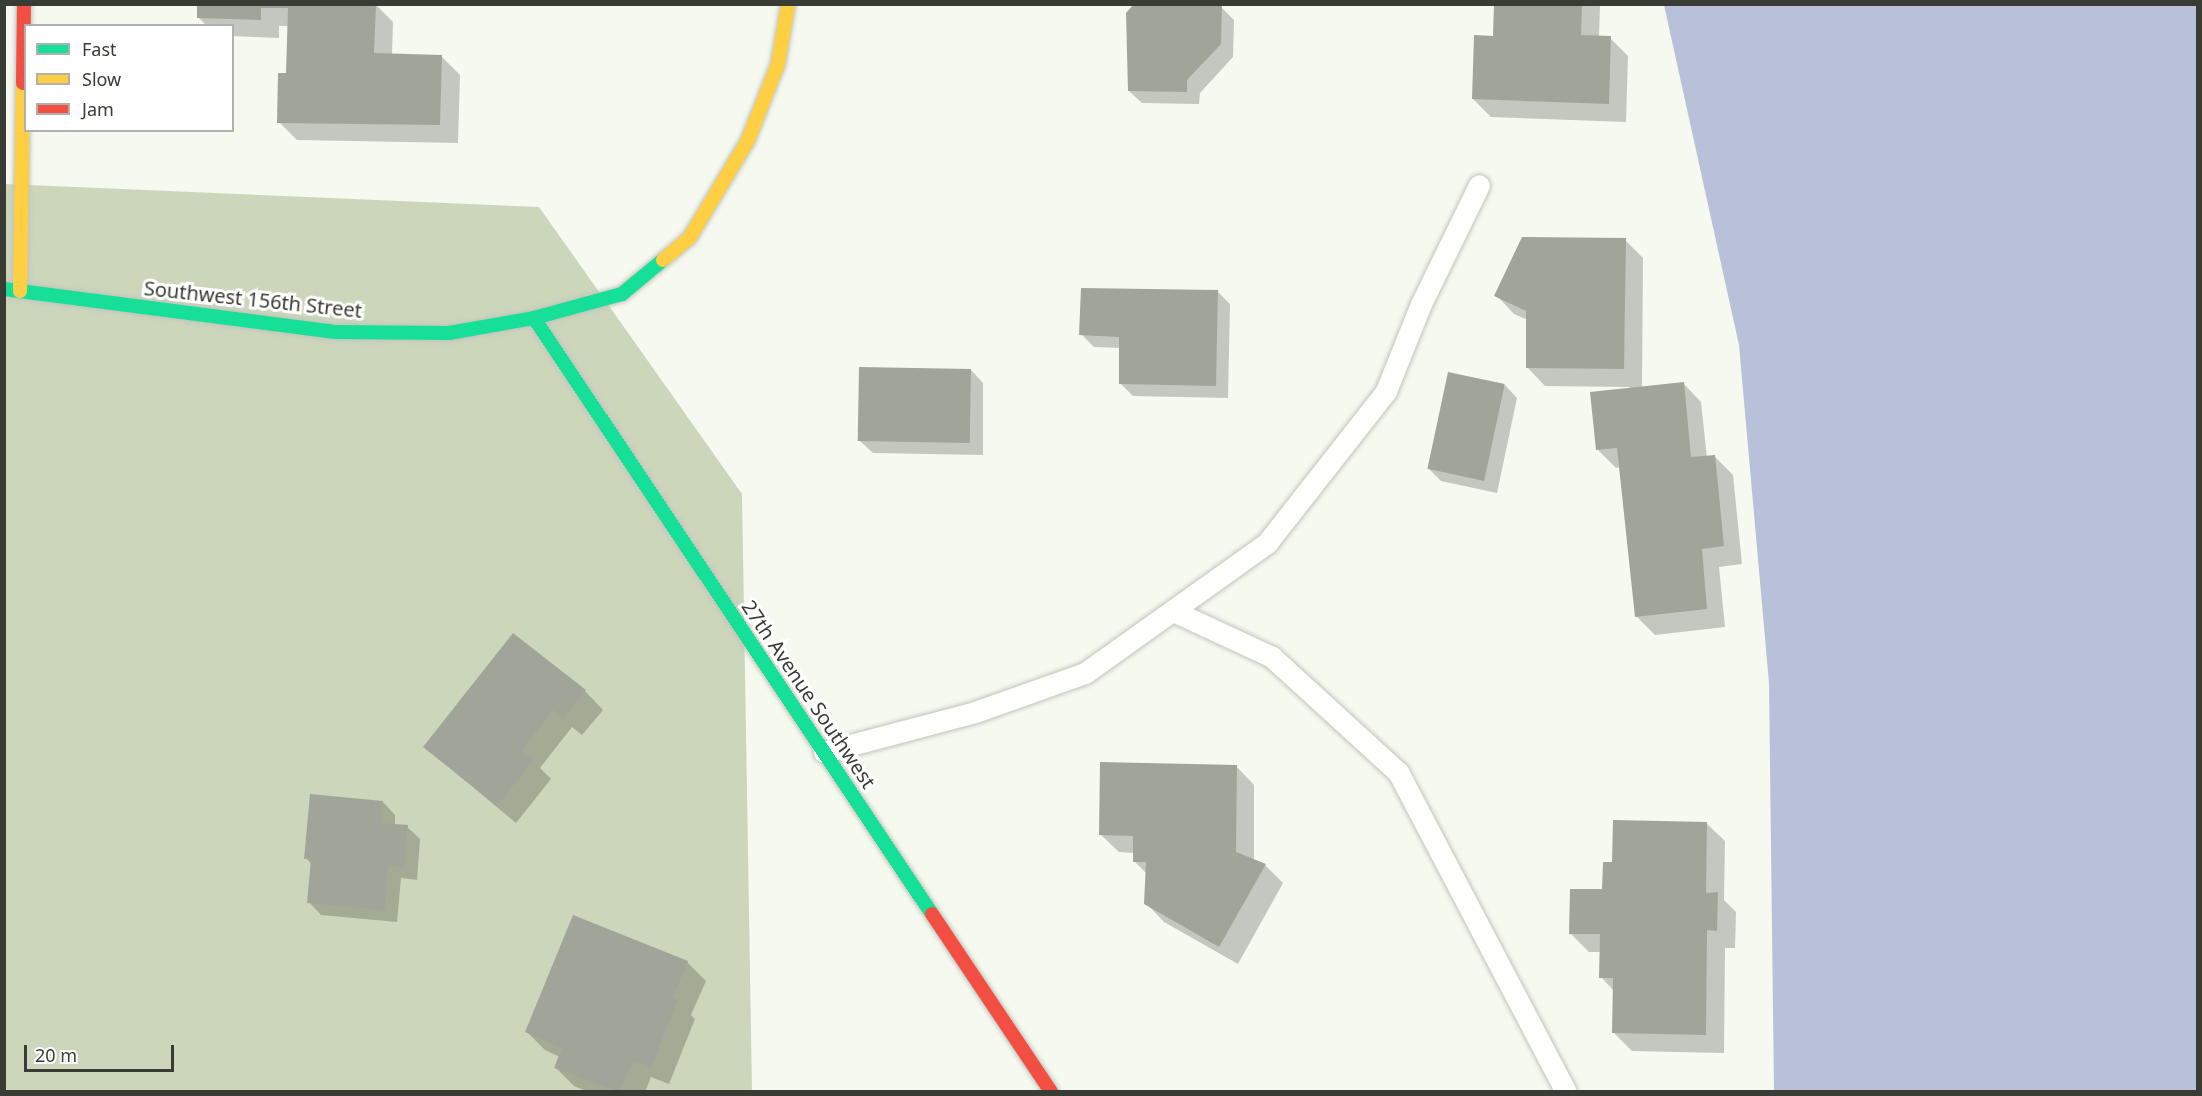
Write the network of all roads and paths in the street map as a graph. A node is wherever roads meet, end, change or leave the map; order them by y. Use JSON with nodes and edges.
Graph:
{"nodes":[{"id":1,"x":24,"y":4,"type":"edge"},
{"id":2,"x":788,"y":4,"type":"edge"},
{"id":3,"x":1479,"y":185,"type":"dead end"},
{"id":4,"x":4,"y":289,"type":"edge"},
{"id":5,"x":20,"y":291,"type":"junction"},
{"id":6,"x":534,"y":318,"type":"junction"},
{"id":7,"x":1173,"y":611,"type":"junction"},
{"id":8,"x":824,"y":752,"type":"junction"},
{"id":9,"x":1051,"y":1092,"type":"edge"},
{"id":10,"x":1566,"y":1092,"type":"edge"}],
"edges":[{"from":1,"to":5,"type":"street"},
{"from":2,"to":6,"type":"street","name":"Southwest 156th Street"},
{"from":3,"to":7,"type":"lane"},
{"from":4,"to":5,"type":"street","name":"Southwest 156th Street"},
{"from":5,"to":6,"type":"street","name":"Southwest 156th Street"},
{"from":6,"to":8,"type":"street","name":"27th Avenue Southwest"},
{"from":7,"to":8,"type":"lane"},
{"from":7,"to":10,"type":"lane"},
{"from":8,"to":9,"type":"street","name":"27th Avenue Southwest"}]}
